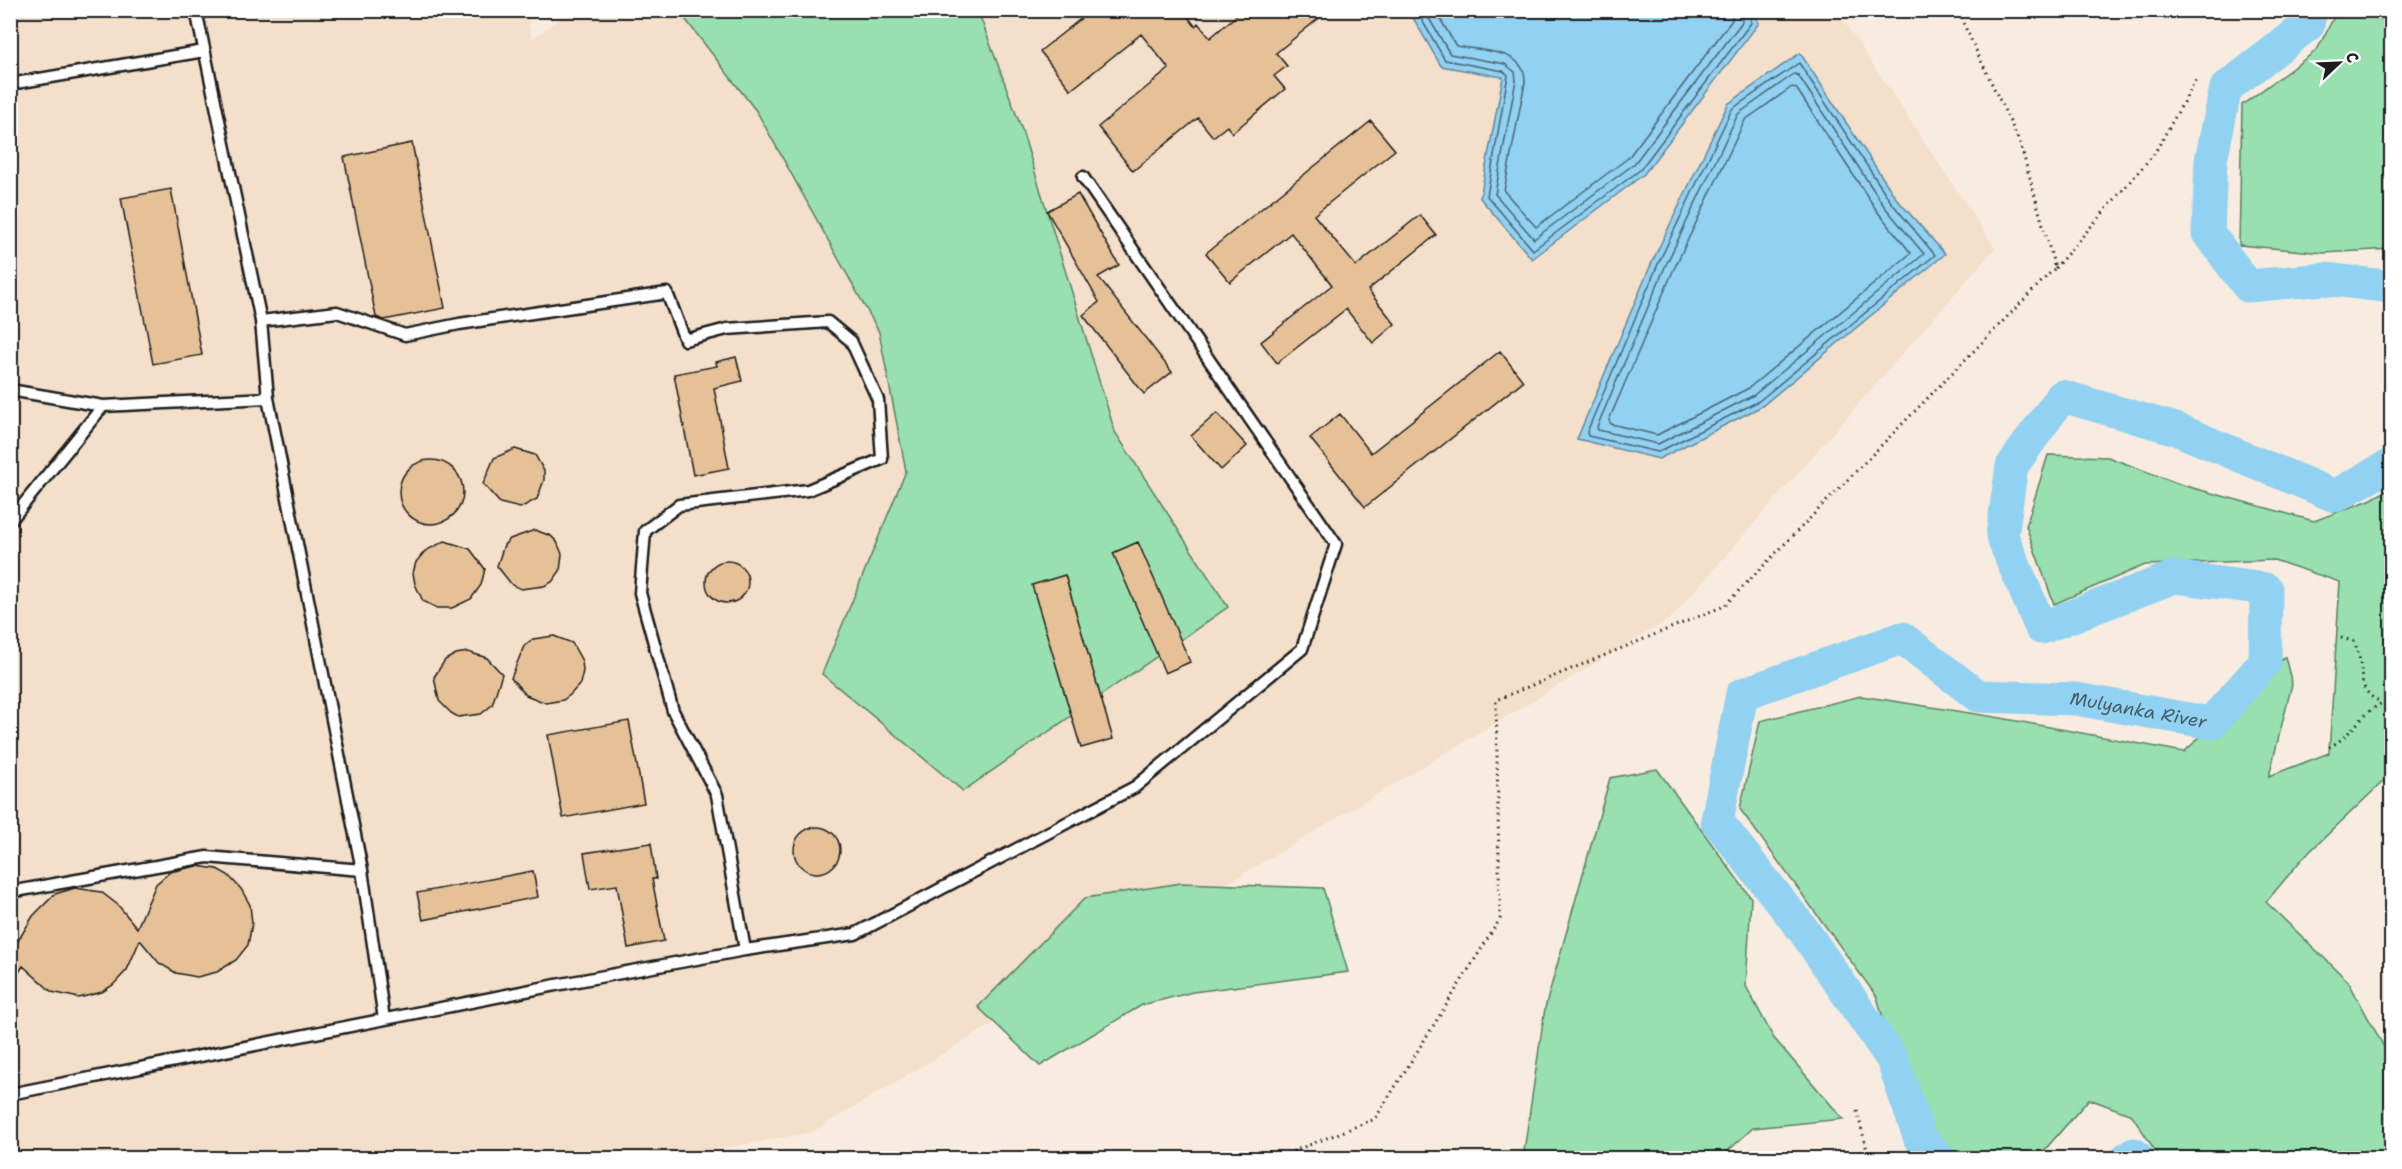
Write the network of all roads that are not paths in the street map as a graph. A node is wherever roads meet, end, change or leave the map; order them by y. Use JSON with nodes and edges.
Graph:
{"nodes":[{"id":1,"x":196,"y":10,"type":"edge"},
{"id":2,"x":204,"y":51,"type":"junction"},
{"id":3,"x":10,"y":84,"type":"edge"},
{"id":4,"x":1083,"y":177,"type":"dead end"},
{"id":5,"x":261,"y":321,"type":"junction"},
{"id":6,"x":10,"y":390,"type":"edge"},
{"id":7,"x":268,"y":398,"type":"junction"},
{"id":8,"x":103,"y":406,"type":"junction"},
{"id":9,"x":10,"y":521,"type":"edge"},
{"id":10,"x":362,"y":870,"type":"junction"},
{"id":11,"x":10,"y":892,"type":"edge"},
{"id":12,"x":745,"y":950,"type":"junction"},
{"id":13,"x":384,"y":1019,"type":"junction"},
{"id":14,"x":10,"y":1094,"type":"edge"}],
"edges":[{"from":1,"to":2,"type":"lane"},
{"from":2,"to":3,"type":"lane"},
{"from":2,"to":5,"type":"lane"},
{"from":4,"to":12,"type":"lane"},
{"from":5,"to":7,"type":"lane"},
{"from":5,"to":12,"type":"lane"},
{"from":6,"to":8,"type":"lane"},
{"from":7,"to":8,"type":"lane"},
{"from":7,"to":10,"type":"lane"},
{"from":8,"to":9,"type":"lane"},
{"from":10,"to":11,"type":"lane"},
{"from":10,"to":13,"type":"lane"},
{"from":12,"to":13,"type":"lane"},
{"from":13,"to":14,"type":"lane"}]}
